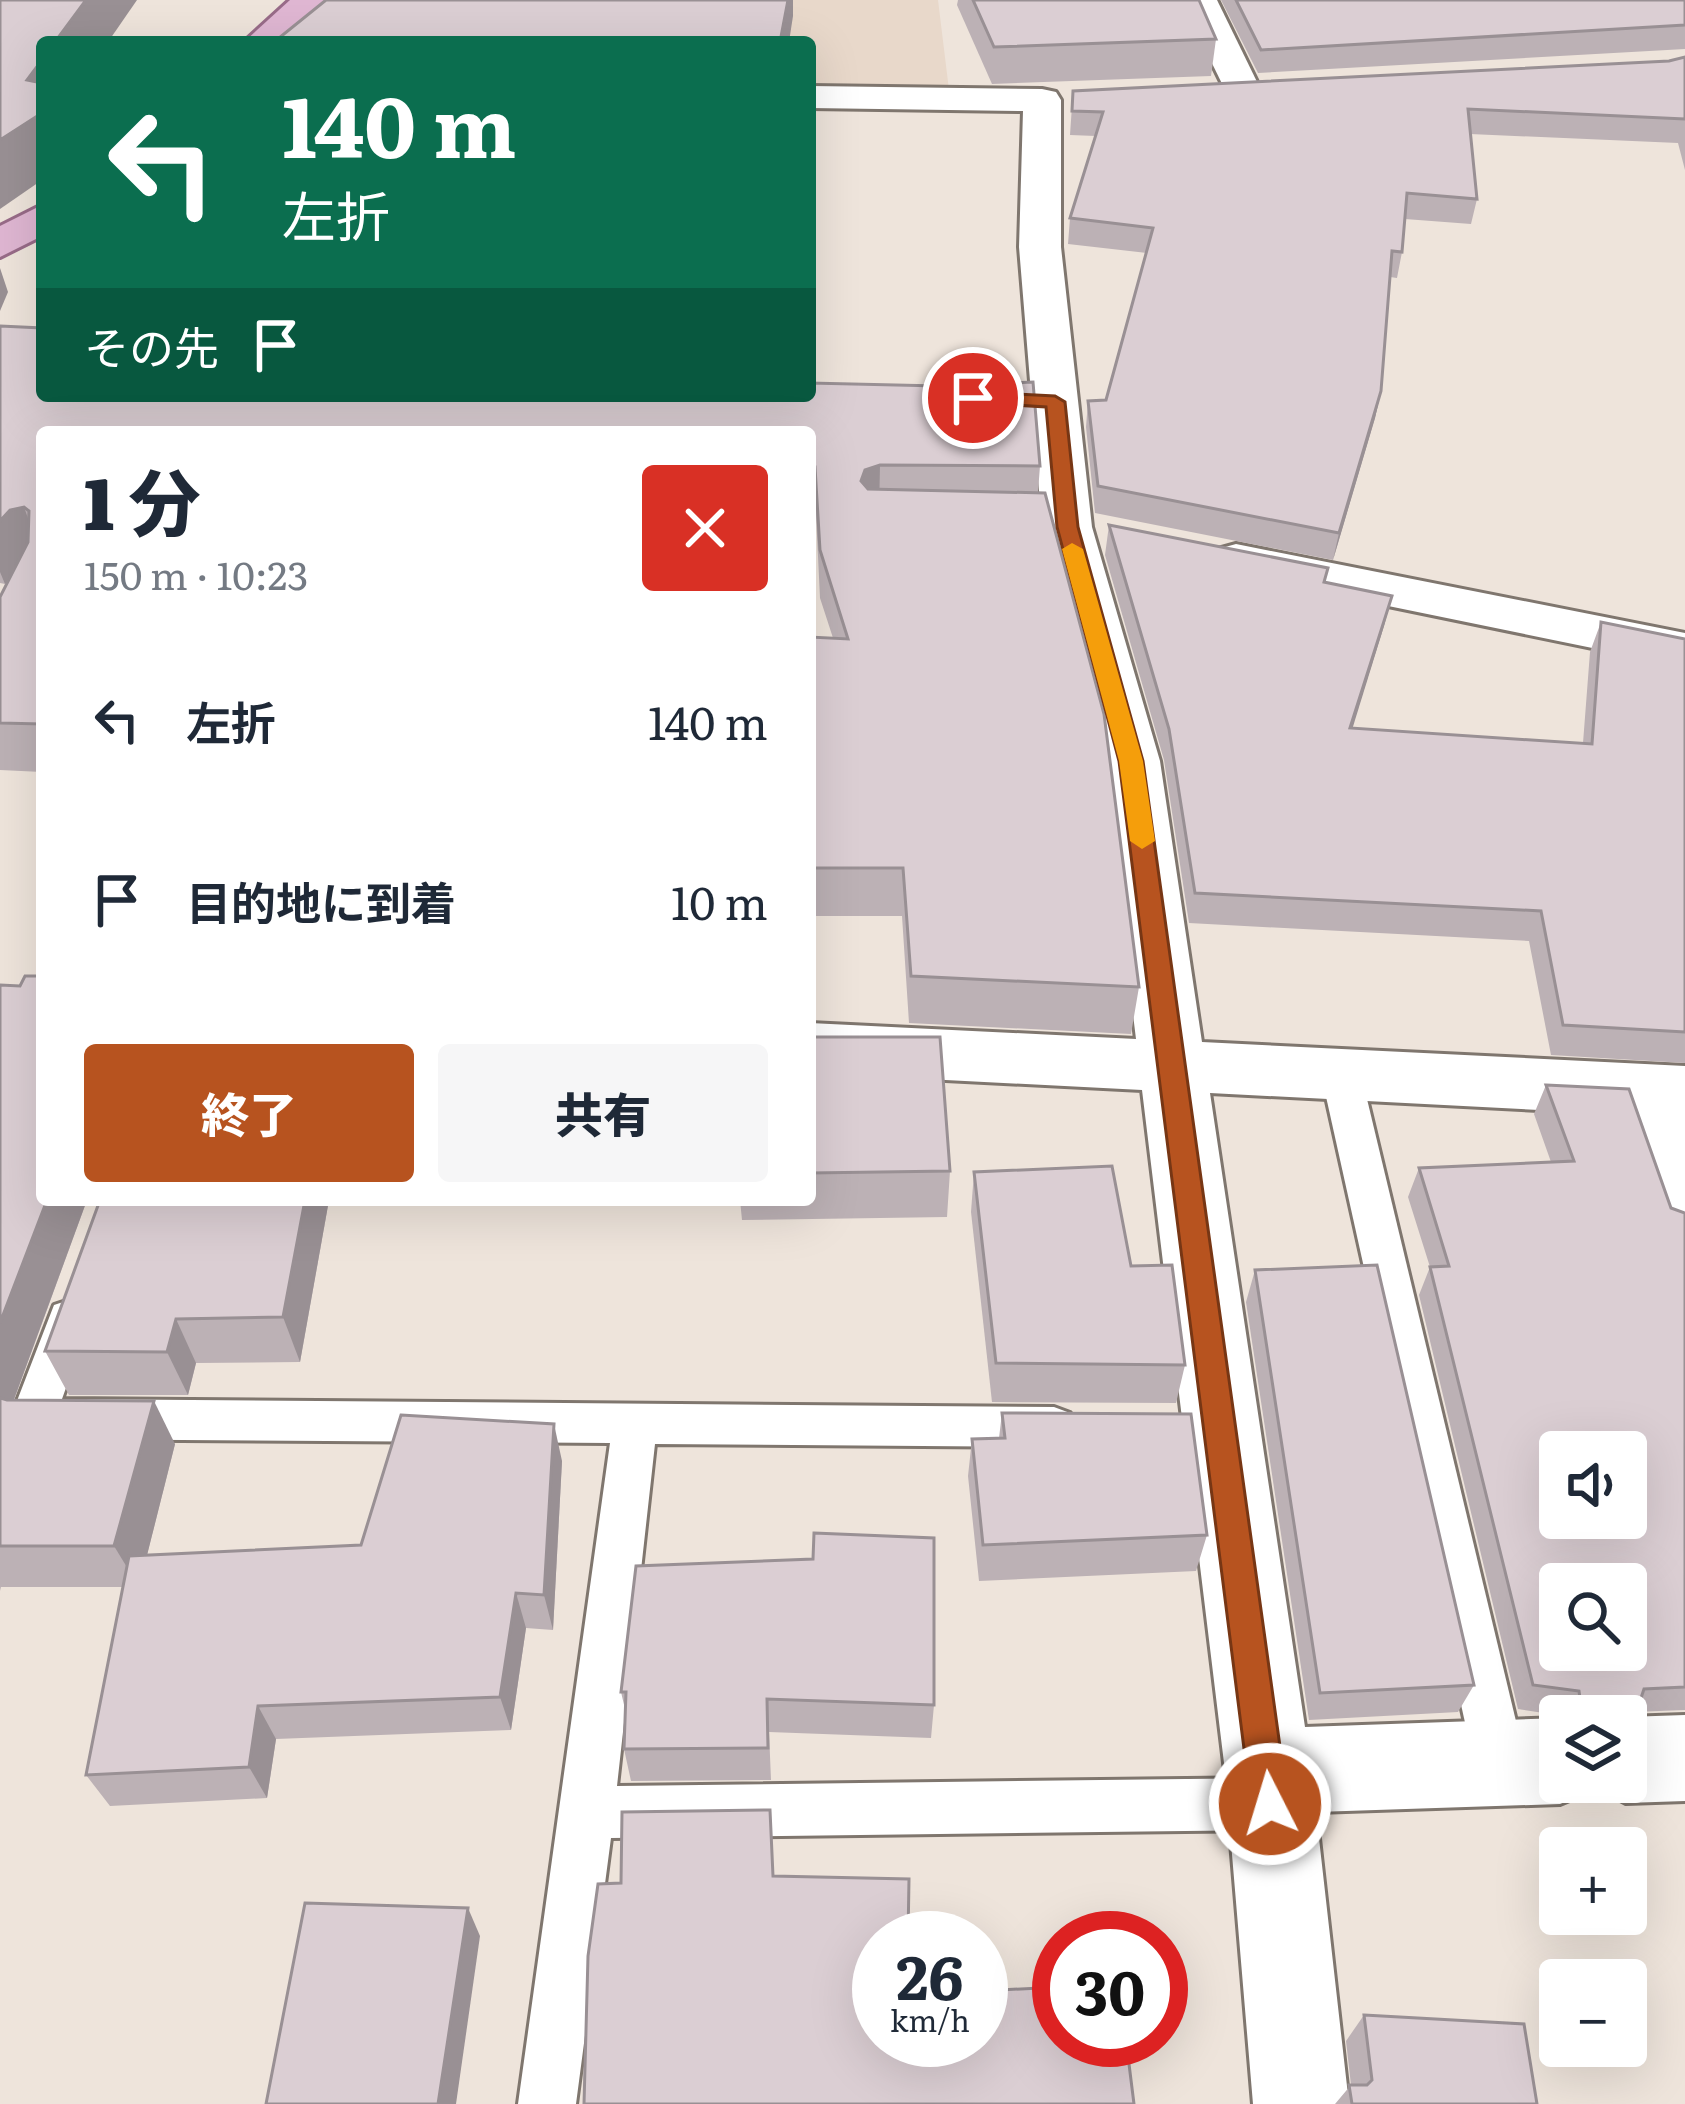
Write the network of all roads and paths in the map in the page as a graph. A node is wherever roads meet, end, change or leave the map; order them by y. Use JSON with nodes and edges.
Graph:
{"nodes":[{"id":1,"x":311,"y":0,"type":"edge"},
{"id":2,"x":1198,"y":0,"type":"edge"},
{"id":3,"x":269,"y":36,"type":"edge"},
{"id":4,"x":1288,"y":87,"type":"edge"},
{"id":5,"x":1242,"y":90,"type":"junction"},
{"id":6,"x":1198,"y":92,"type":"edge"},
{"id":7,"x":816,"y":97,"type":"edge"},
{"id":8,"x":36,"y":222,"type":"edge"},
{"id":9,"x":0,"y":244,"type":"edge"},
{"id":10,"x":1182,"y":550,"type":"edge"},
{"id":11,"x":1685,"y":650,"type":"edge"},
{"id":12,"x":816,"y":1048,"type":"edge"},
{"id":13,"x":1174,"y":1065,"type":"junction"},
{"id":14,"x":1341,"y":1074,"type":"junction"},
{"id":15,"x":1664,"y":1091,"type":"edge"},
{"id":16,"x":1685,"y":1215,"type":"edge"},
{"id":17,"x":80,"y":1288,"type":"edge"},
{"id":18,"x":635,"y":1424,"type":"junction"},
{"id":19,"x":1104,"y":1427,"type":"edge"},
{"id":20,"x":1685,"y":1758,"type":"edge"},
{"id":21,"x":1647,"y":1759,"type":"edge"},
{"id":22,"x":1530,"y":1762,"type":"edge"},
{"id":23,"x":1269,"y":1787,"type":"junction"},
{"id":24,"x":588,"y":1811,"type":"junction"},
{"id":25,"x":547,"y":2104,"type":"edge"},
{"id":26,"x":1301,"y":2104,"type":"edge"}],
"edges":[{"from":1,"to":3,"type":"main road"},
{"from":2,"to":5,"type":"street"},
{"from":4,"to":5,"type":"street"},
{"from":5,"to":6,"type":"street"},
{"from":7,"to":13,"type":"street"},
{"from":8,"to":9,"type":"main road"},
{"from":10,"to":11,"type":"street"},
{"from":12,"to":13,"type":"street"},
{"from":13,"to":14,"type":"street"},
{"from":13,"to":23,"type":"street"},
{"from":14,"to":15,"type":"street"},
{"from":14,"to":22,"type":"lane"},
{"from":15,"to":16,"type":"street"},
{"from":17,"to":18,"type":"lane"},
{"from":18,"to":19,"type":"lane"},
{"from":18,"to":24,"type":"lane"},
{"from":20,"to":21,"type":"street"},
{"from":22,"to":23,"type":"street"},
{"from":23,"to":24,"type":"lane"},
{"from":23,"to":26,"type":"street"},
{"from":24,"to":25,"type":"lane"}]}
